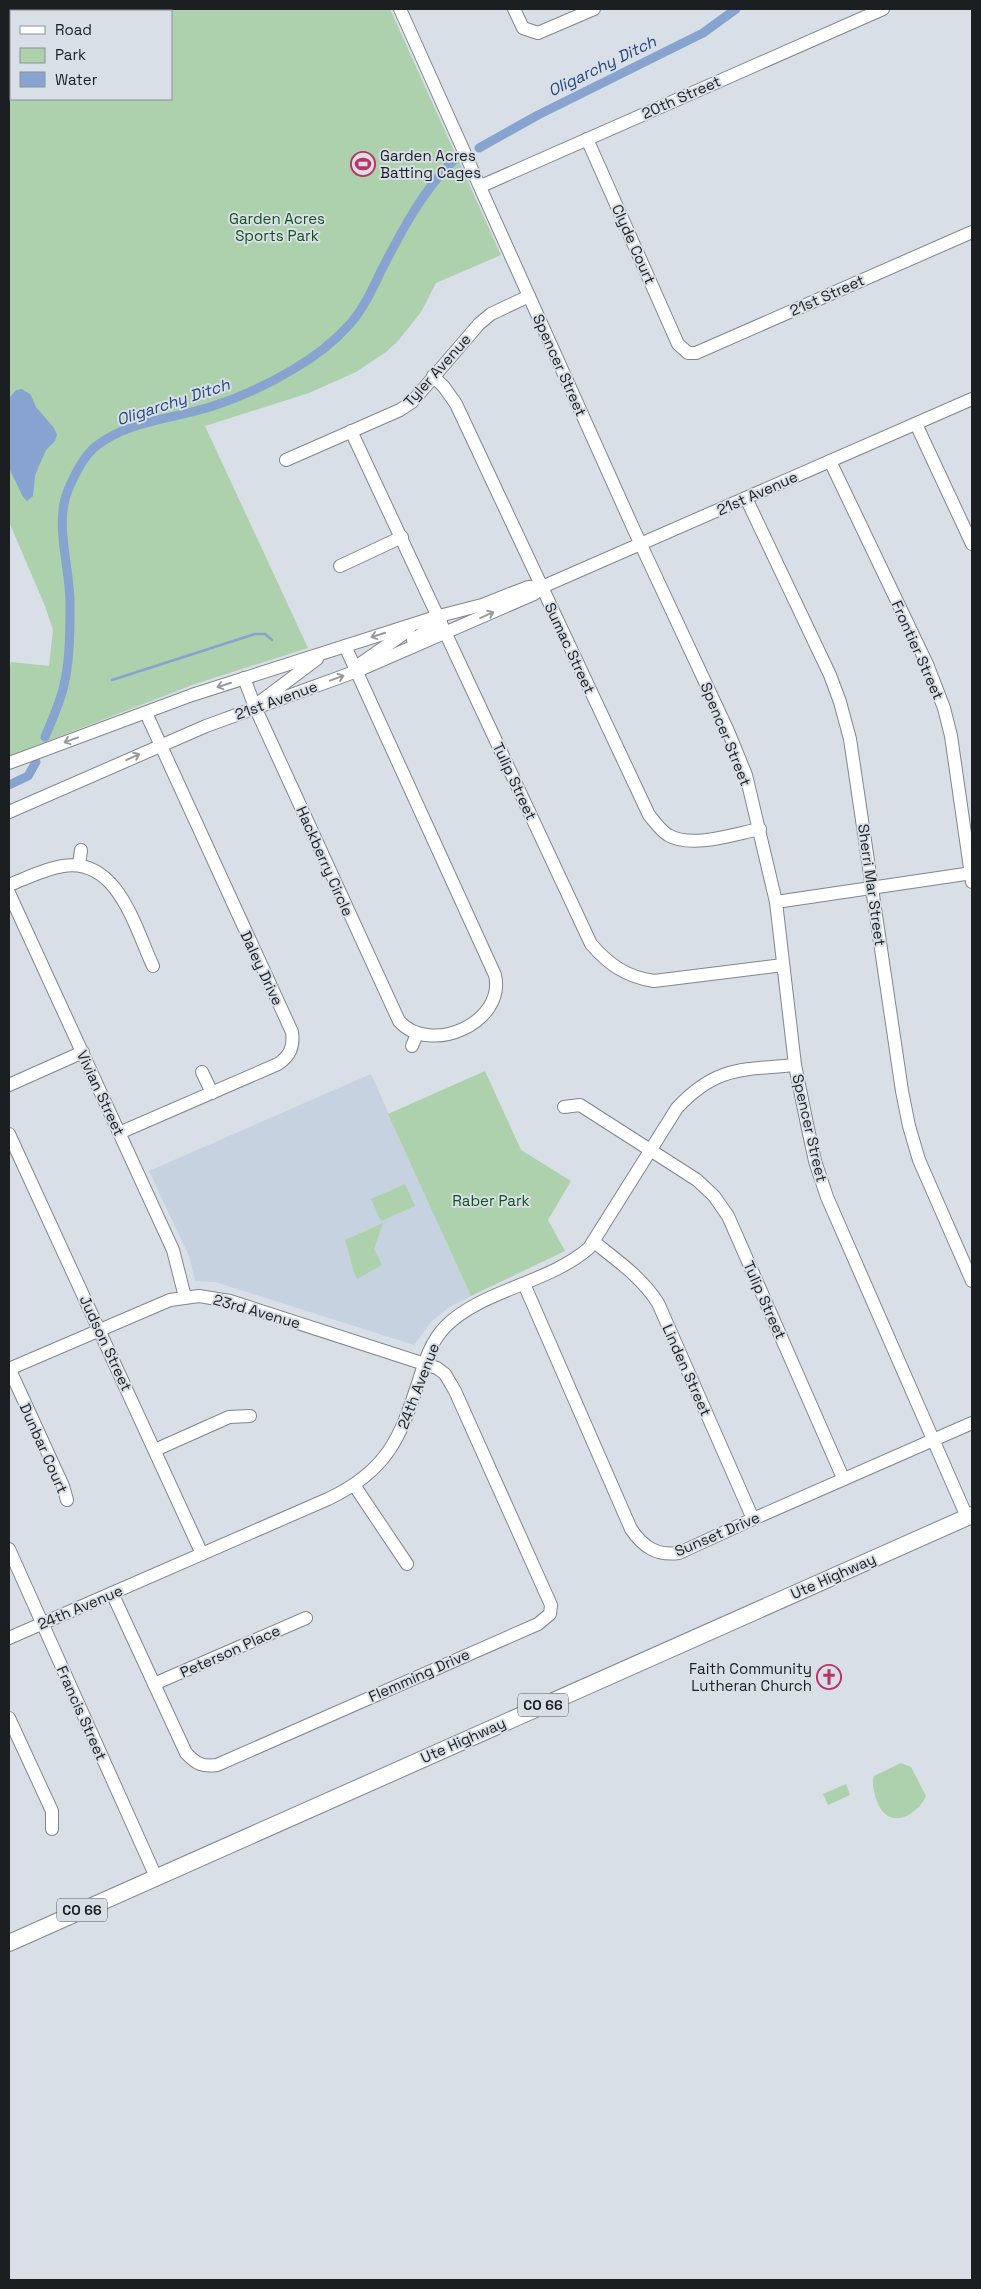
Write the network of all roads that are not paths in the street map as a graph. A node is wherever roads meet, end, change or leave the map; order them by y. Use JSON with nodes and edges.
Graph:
{"nodes":[{"id":1,"x":400,"y":9,"type":"edge"},
{"id":2,"x":514,"y":9,"type":"edge"},
{"id":3,"x":594,"y":9,"type":"edge"},
{"id":4,"x":883,"y":9,"type":"edge"},
{"id":5,"x":587,"y":139,"type":"junction"},
{"id":6,"x":481,"y":186,"type":"junction"},
{"id":7,"x":972,"y":232,"type":"edge"},
{"id":8,"x":529,"y":296,"type":"junction"},
{"id":9,"x":682,"y":349,"type":"joint"},
{"id":10,"x":433,"y":376,"type":"junction"},
{"id":11,"x":972,"y":399,"type":"edge"},
{"id":12,"x":916,"y":424,"type":"junction"},
{"id":13,"x":352,"y":431,"type":"junction"},
{"id":14,"x":286,"y":460,"type":"dead end"},
{"id":15,"x":830,"y":461,"type":"junction"},
{"id":16,"x":746,"y":498,"type":"junction"},
{"id":17,"x":402,"y":537,"type":"junction"},
{"id":18,"x":640,"y":544,"type":"junction"},
{"id":19,"x":972,"y":544,"type":"edge"},
{"id":20,"x":340,"y":566,"type":"dead end"},
{"id":21,"x":542,"y":587,"type":"junction"},
{"id":22,"x":482,"y":605,"type":"junction"},
{"id":23,"x":422,"y":622,"type":"junction"},
{"id":24,"x":442,"y":623,"type":"junction"},
{"id":25,"x":339,"y":648,"type":"junction"},
{"id":26,"x":357,"y":671,"type":"junction"},
{"id":27,"x":244,"y":678,"type":"junction"},
{"id":28,"x":255,"y":707,"type":"junction"},
{"id":29,"x":146,"y":713,"type":"junction"},
{"id":30,"x":160,"y":745,"type":"junction"},
{"id":31,"x":9,"y":763,"type":"edge"},
{"id":32,"x":9,"y":812,"type":"edge"},
{"id":33,"x":760,"y":829,"type":"junction"},
{"id":34,"x":81,"y":850,"type":"dead end"},
{"id":35,"x":79,"y":865,"type":"junction"},
{"id":36,"x":972,"y":876,"type":"edge"},
{"id":37,"x":9,"y":885,"type":"edge"},
{"id":38,"x":872,"y":887,"type":"junction"},
{"id":39,"x":9,"y":893,"type":"edge"},
{"id":40,"x":776,"y":902,"type":"junction"},
{"id":41,"x":783,"y":965,"type":"junction"},
{"id":42,"x":153,"y":966,"type":"dead end"},
{"id":43,"x":82,"y":1052,"type":"junction"},
{"id":44,"x":796,"y":1065,"type":"junction"},
{"id":45,"x":202,"y":1072,"type":"dead end"},
{"id":46,"x":9,"y":1085,"type":"edge"},
{"id":47,"x":212,"y":1093,"type":"junction"},
{"id":48,"x":564,"y":1107,"type":"dead end"},
{"id":49,"x":119,"y":1133,"type":"junction"},
{"id":50,"x":9,"y":1134,"type":"edge"},
{"id":51,"x":650,"y":1151,"type":"junction"},
{"id":52,"x":594,"y":1242,"type":"junction"},
{"id":53,"x":972,"y":1281,"type":"edge"},
{"id":54,"x":524,"y":1284,"type":"junction"},
{"id":55,"x":185,"y":1297,"type":"junction"},
{"id":56,"x":99,"y":1329,"type":"junction"},
{"id":57,"x":424,"y":1362,"type":"junction"},
{"id":58,"x":9,"y":1369,"type":"edge"},
{"id":59,"x":250,"y":1416,"type":"dead end"},
{"id":60,"x":972,"y":1423,"type":"edge"},
{"id":61,"x":933,"y":1441,"type":"junction"},
{"id":62,"x":155,"y":1450,"type":"junction"},
{"id":63,"x":843,"y":1478,"type":"junction"},
{"id":64,"x":354,"y":1485,"type":"junction"},
{"id":65,"x":67,"y":1500,"type":"dead end"},
{"id":66,"x":970,"y":1516,"type":"edge"},
{"id":67,"x":752,"y":1518,"type":"junction"},
{"id":68,"x":9,"y":1549,"type":"edge"},
{"id":69,"x":202,"y":1554,"type":"junction"},
{"id":70,"x":407,"y":1564,"type":"dead end"},
{"id":71,"x":112,"y":1593,"type":"junction"},
{"id":72,"x":306,"y":1618,"type":"dead end"},
{"id":73,"x":43,"y":1623,"type":"junction"},
{"id":74,"x":9,"y":1638,"type":"edge"},
{"id":75,"x":154,"y":1684,"type":"junction"},
{"id":76,"x":9,"y":1718,"type":"edge"},
{"id":77,"x":52,"y":1829,"type":"dead end"},
{"id":78,"x":156,"y":1877,"type":"junction"},
{"id":79,"x":9,"y":1943,"type":"edge"}],
"edges":[{"from":1,"to":6,"type":"street","name":"Spencer Street"},
{"from":2,"to":3,"type":"street"},
{"from":4,"to":5,"type":"street","name":"20th Street"},
{"from":5,"to":6,"type":"street","name":"20th Street"},
{"from":5,"to":9,"type":"street","name":"Clyde Court"},
{"from":6,"to":8,"type":"street","name":"Spencer Street"},
{"from":7,"to":9,"type":"street","name":"21st Street"},
{"from":8,"to":10,"type":"street","name":"Tyler Avenue"},
{"from":8,"to":18,"type":"street","name":"Spencer Street"},
{"from":10,"to":13,"type":"street","name":"Tyler Avenue"},
{"from":10,"to":21,"type":"street","name":"Sumac Street"},
{"from":11,"to":12,"type":"street","name":"21st Avenue"},
{"from":12,"to":15,"type":"street","name":"21st Avenue"},
{"from":12,"to":19,"type":"street"},
{"from":13,"to":14,"type":"street","name":"Tyler Avenue"},
{"from":13,"to":17,"type":"street","name":"Tulip Street"},
{"from":15,"to":16,"type":"street","name":"21st Avenue"},
{"from":15,"to":36,"type":"street","name":"Frontier Street"},
{"from":16,"to":18,"type":"street","name":"21st Avenue"},
{"from":16,"to":38,"type":"street","name":"Sherri Mar Street"},
{"from":17,"to":20,"type":"street"},
{"from":17,"to":24,"type":"street","name":"Tulip Street"},
{"from":18,"to":21,"type":"street","name":"21st Avenue"},
{"from":18,"to":33,"type":"street","name":"Spencer Street"},
{"from":21,"to":22,"type":"street","name":"21st Avenue"},
{"from":24,"to":21,"type":"street","name":"21st Avenue","one_way":true},
{"from":21,"to":33,"type":"street","name":"Sumac Street"},
{"from":22,"to":24,"type":"street","name":"21st Avenue"},
{"from":22,"to":24,"type":"street"},
{"from":23,"to":24,"type":"street","name":"21st Avenue"},
{"from":23,"to":25,"type":"street","name":"21st Avenue","one_way":true},
{"from":23,"to":26,"type":"street"},
{"from":24,"to":26,"type":"street","name":"21st Avenue"},
{"from":24,"to":41,"type":"street","name":"Tulip Street"},
{"from":25,"to":26,"type":"street","name":"Hackberry Circle"},
{"from":25,"to":27,"type":"street","name":"21st Avenue"},
{"from":25,"to":28,"type":"street"},
{"from":28,"to":26,"type":"street","name":"21st Avenue","one_way":true},
{"from":26,"to":28,"type":"street","name":"Hackberry Circle"},
{"from":27,"to":28,"type":"street","name":"Hackberry Circle"},
{"from":27,"to":29,"type":"street","name":"21st Avenue","one_way":true},
{"from":28,"to":30,"type":"street","name":"21st Avenue"},
{"from":29,"to":30,"type":"street","name":"Daley Drive"},
{"from":29,"to":31,"type":"street","name":"21st Avenue","one_way":true},
{"from":32,"to":30,"type":"street","name":"21st Avenue","one_way":true},
{"from":30,"to":47,"type":"street","name":"Daley Drive"},
{"from":33,"to":40,"type":"street","name":"Spencer Street"},
{"from":34,"to":35,"type":"street"},
{"from":35,"to":37,"type":"street"},
{"from":35,"to":42,"type":"street"},
{"from":36,"to":38,"type":"street"},
{"from":38,"to":40,"type":"street"},
{"from":38,"to":53,"type":"street","name":"Sherri Mar Street"},
{"from":39,"to":43,"type":"street","name":"Vivian Street"},
{"from":40,"to":41,"type":"street","name":"Spencer Street"},
{"from":41,"to":44,"type":"street","name":"Spencer Street"},
{"from":43,"to":46,"type":"street"},
{"from":43,"to":49,"type":"street","name":"Vivian Street"},
{"from":44,"to":51,"type":"street","name":"24th Avenue"},
{"from":44,"to":61,"type":"street","name":"Spencer Street"},
{"from":45,"to":47,"type":"street"},
{"from":47,"to":49,"type":"street","name":"Daley Drive"},
{"from":48,"to":51,"type":"street","name":"Tulip Street"},
{"from":49,"to":55,"type":"street","name":"Vivian Street"},
{"from":50,"to":56,"type":"street","name":"Judson Street"},
{"from":51,"to":52,"type":"street","name":"24th Avenue"},
{"from":51,"to":63,"type":"street","name":"Tulip Street"},
{"from":52,"to":54,"type":"street","name":"24th Avenue"},
{"from":52,"to":67,"type":"street","name":"Linden Street"},
{"from":54,"to":57,"type":"street","name":"24th Avenue"},
{"from":54,"to":67,"type":"street","name":"Sunset Drive"},
{"from":55,"to":56,"type":"street","name":"23rd Avenue"},
{"from":55,"to":57,"type":"street","name":"23rd Avenue"},
{"from":56,"to":58,"type":"street","name":"23rd Avenue"},
{"from":56,"to":62,"type":"street","name":"Judson Street"},
{"from":57,"to":64,"type":"street","name":"24th Avenue"},
{"from":57,"to":75,"type":"street","name":"Flemming Drive"},
{"from":58,"to":65,"type":"street","name":"Dunbar Court"},
{"from":59,"to":62,"type":"street"},
{"from":60,"to":61,"type":"street","name":"Sunset Drive"},
{"from":61,"to":63,"type":"street","name":"Sunset Drive"},
{"from":61,"to":66,"type":"street","name":"Spencer Street"},
{"from":62,"to":69,"type":"street","name":"Judson Street"},
{"from":63,"to":67,"type":"street","name":"Sunset Drive"},
{"from":64,"to":69,"type":"street","name":"24th Avenue"},
{"from":64,"to":70,"type":"street"},
{"from":66,"to":78,"type":"main road","name":"Ute Highway","number":"CO 66"},
{"from":68,"to":73,"type":"street","name":"Francis Street"},
{"from":69,"to":71,"type":"street","name":"24th Avenue"},
{"from":71,"to":73,"type":"street","name":"24th Avenue"},
{"from":71,"to":75,"type":"street","name":"Flemming Drive"},
{"from":72,"to":75,"type":"street","name":"Peterson Place"},
{"from":73,"to":74,"type":"street","name":"24th Avenue"},
{"from":73,"to":78,"type":"street","name":"Francis Street"},
{"from":76,"to":77,"type":"street"},
{"from":78,"to":79,"type":"main road","name":"Ute Highway","number":"CO 66"}]}
